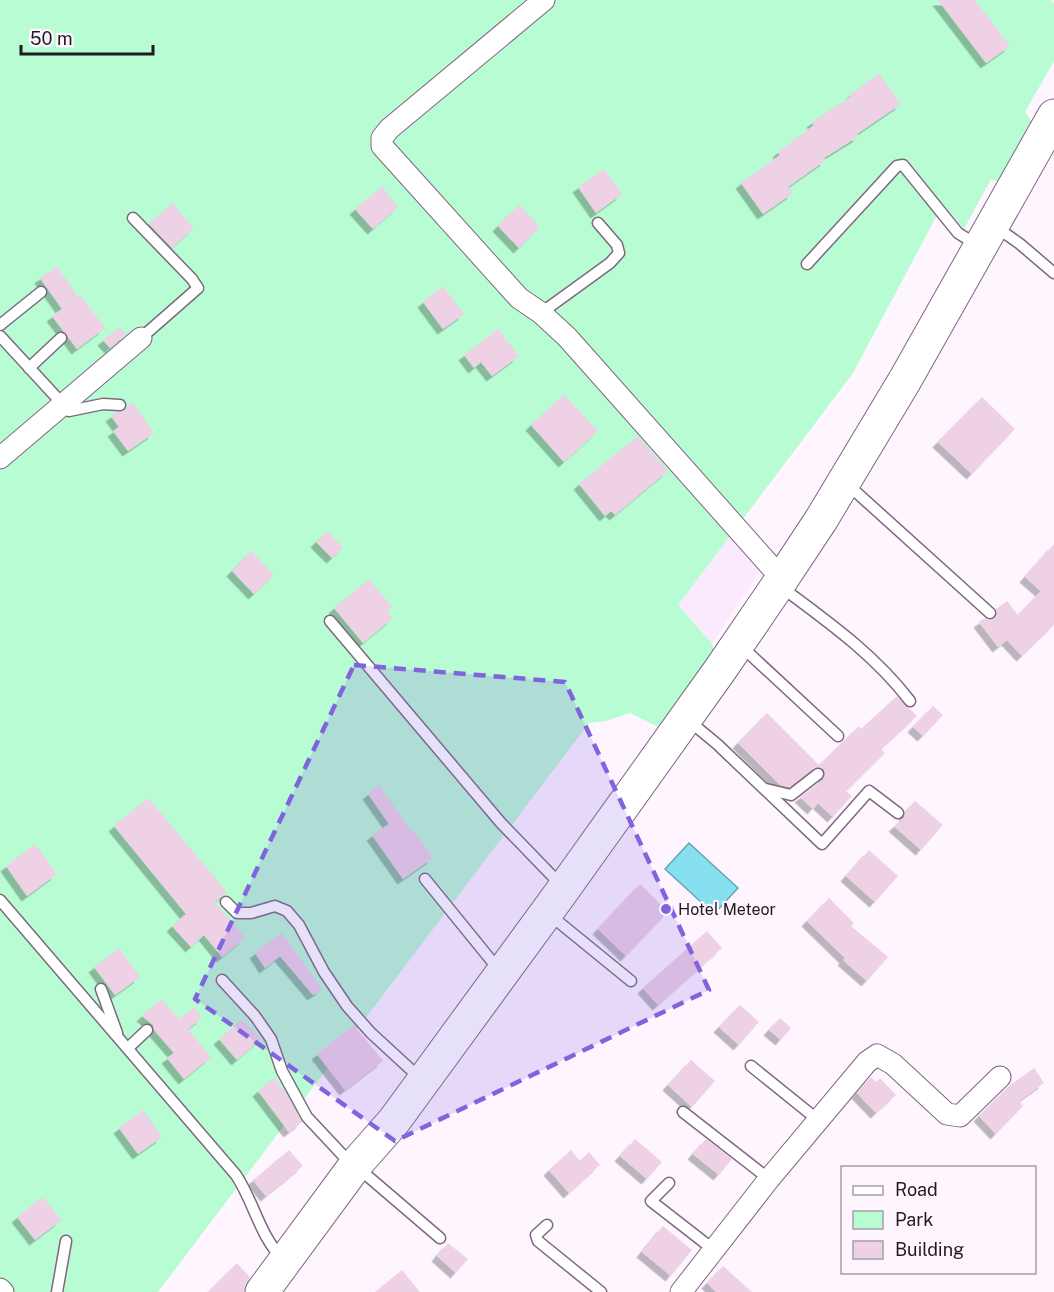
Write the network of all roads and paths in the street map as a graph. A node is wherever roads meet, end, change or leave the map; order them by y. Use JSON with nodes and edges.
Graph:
{"nodes":[{"id":1,"x":544,"y":0,"type":"edge"},
{"id":2,"x":1054,"y":116,"type":"edge"},
{"id":3,"x":133,"y":218,"type":"dead end"},
{"id":4,"x":598,"y":223,"type":"dead end"},
{"id":5,"x":986,"y":236,"type":"junction"},
{"id":6,"x":807,"y":264,"type":"dead end"},
{"id":7,"x":1054,"y":273,"type":"edge"},
{"id":8,"x":41,"y":292,"type":"dead end"},
{"id":9,"x":541,"y":313,"type":"junction"},
{"id":10,"x":0,"y":325,"type":"edge"},
{"id":11,"x":0,"y":336,"type":"edge"},
{"id":12,"x":62,"y":338,"type":"dead end"},
{"id":13,"x":141,"y":338,"type":"joint"},
{"id":14,"x":29,"y":368,"type":"junction"},
{"id":15,"x":62,"y":404,"type":"junction"},
{"id":16,"x":120,"y":405,"type":"dead end"},
{"id":17,"x":2,"y":453,"type":"edge"},
{"id":18,"x":844,"y":481,"type":"junction"},
{"id":19,"x":780,"y":582,"type":"junction"},
{"id":20,"x":990,"y":613,"type":"dead end"},
{"id":21,"x":330,"y":621,"type":"dead end"},
{"id":22,"x":738,"y":644,"type":"junction"},
{"id":23,"x":910,"y":700,"type":"dead end"},
{"id":24,"x":686,"y":718,"type":"junction"},
{"id":25,"x":838,"y":736,"type":"dead end"},
{"id":26,"x":818,"y":774,"type":"dead end"},
{"id":27,"x":766,"y":789,"type":"junction"},
{"id":28,"x":898,"y":813,"type":"dead end"},
{"id":29,"x":425,"y":879,"type":"dead end"},
{"id":30,"x":0,"y":900,"type":"edge"},
{"id":31,"x":555,"y":900,"type":"junction"},
{"id":32,"x":226,"y":902,"type":"dead end"},
{"id":33,"x":501,"y":973,"type":"junction"},
{"id":34,"x":222,"y":980,"type":"dead end"},
{"id":35,"x":631,"y":981,"type":"dead end"},
{"id":36,"x":101,"y":989,"type":"dead end"},
{"id":37,"x":147,"y":1030,"type":"dead end"},
{"id":38,"x":120,"y":1039,"type":"junction"},
{"id":39,"x":128,"y":1048,"type":"junction"},
{"id":40,"x":751,"y":1066,"type":"dead end"},
{"id":41,"x":1000,"y":1077,"type":"dead end"},
{"id":42,"x":423,"y":1081,"type":"junction"},
{"id":43,"x":683,"y":1112,"type":"dead end"},
{"id":44,"x":818,"y":1120,"type":"junction"},
{"id":45,"x":359,"y":1170,"type":"junction"},
{"id":46,"x":769,"y":1179,"type":"junction"},
{"id":47,"x":669,"y":1183,"type":"dead end"},
{"id":48,"x":547,"y":1225,"type":"dead end"},
{"id":49,"x":440,"y":1238,"type":"dead end"},
{"id":50,"x":66,"y":1240,"type":"dead end"},
{"id":51,"x":714,"y":1250,"type":"junction"},
{"id":52,"x":282,"y":1276,"type":"edge"},
{"id":53,"x":57,"y":1292,"type":"edge"},
{"id":54,"x":262,"y":1292,"type":"edge"},
{"id":55,"x":602,"y":1292,"type":"edge"},
{"id":56,"x":681,"y":1292,"type":"edge"}],
"edges":[{"from":1,"to":9,"type":"street"},
{"from":2,"to":5,"type":"main road"},
{"from":3,"to":13,"type":"lane"},
{"from":4,"to":9,"type":"lane"},
{"from":5,"to":6,"type":"lane"},
{"from":5,"to":7,"type":"lane"},
{"from":5,"to":18,"type":"main road"},
{"from":8,"to":10,"type":"lane"},
{"from":9,"to":19,"type":"street"},
{"from":11,"to":14,"type":"lane"},
{"from":12,"to":14,"type":"lane"},
{"from":13,"to":15,"type":"street"},
{"from":14,"to":15,"type":"lane"},
{"from":15,"to":16,"type":"lane"},
{"from":15,"to":17,"type":"street"},
{"from":18,"to":19,"type":"main road"},
{"from":18,"to":20,"type":"lane"},
{"from":19,"to":22,"type":"main road"},
{"from":19,"to":23,"type":"lane"},
{"from":21,"to":31,"type":"lane"},
{"from":22,"to":24,"type":"main road"},
{"from":22,"to":25,"type":"lane"},
{"from":24,"to":27,"type":"lane"},
{"from":24,"to":31,"type":"main road"},
{"from":26,"to":27,"type":"lane"},
{"from":27,"to":28,"type":"lane"},
{"from":29,"to":33,"type":"lane"},
{"from":30,"to":38,"type":"lane"},
{"from":31,"to":33,"type":"main road"},
{"from":31,"to":35,"type":"lane"},
{"from":32,"to":42,"type":"lane"},
{"from":33,"to":42,"type":"main road"},
{"from":34,"to":45,"type":"lane"},
{"from":36,"to":38,"type":"lane"},
{"from":37,"to":39,"type":"lane"},
{"from":38,"to":39,"type":"lane"},
{"from":39,"to":52,"type":"lane"},
{"from":40,"to":44,"type":"lane"},
{"from":41,"to":44,"type":"street"},
{"from":42,"to":45,"type":"main road"},
{"from":43,"to":46,"type":"lane"},
{"from":44,"to":46,"type":"street"},
{"from":45,"to":49,"type":"lane"},
{"from":45,"to":52,"type":"main road"},
{"from":46,"to":51,"type":"street"},
{"from":47,"to":51,"type":"lane"},
{"from":48,"to":55,"type":"lane"},
{"from":50,"to":53,"type":"lane"},
{"from":51,"to":56,"type":"street"},
{"from":52,"to":54,"type":"main road"}]}
